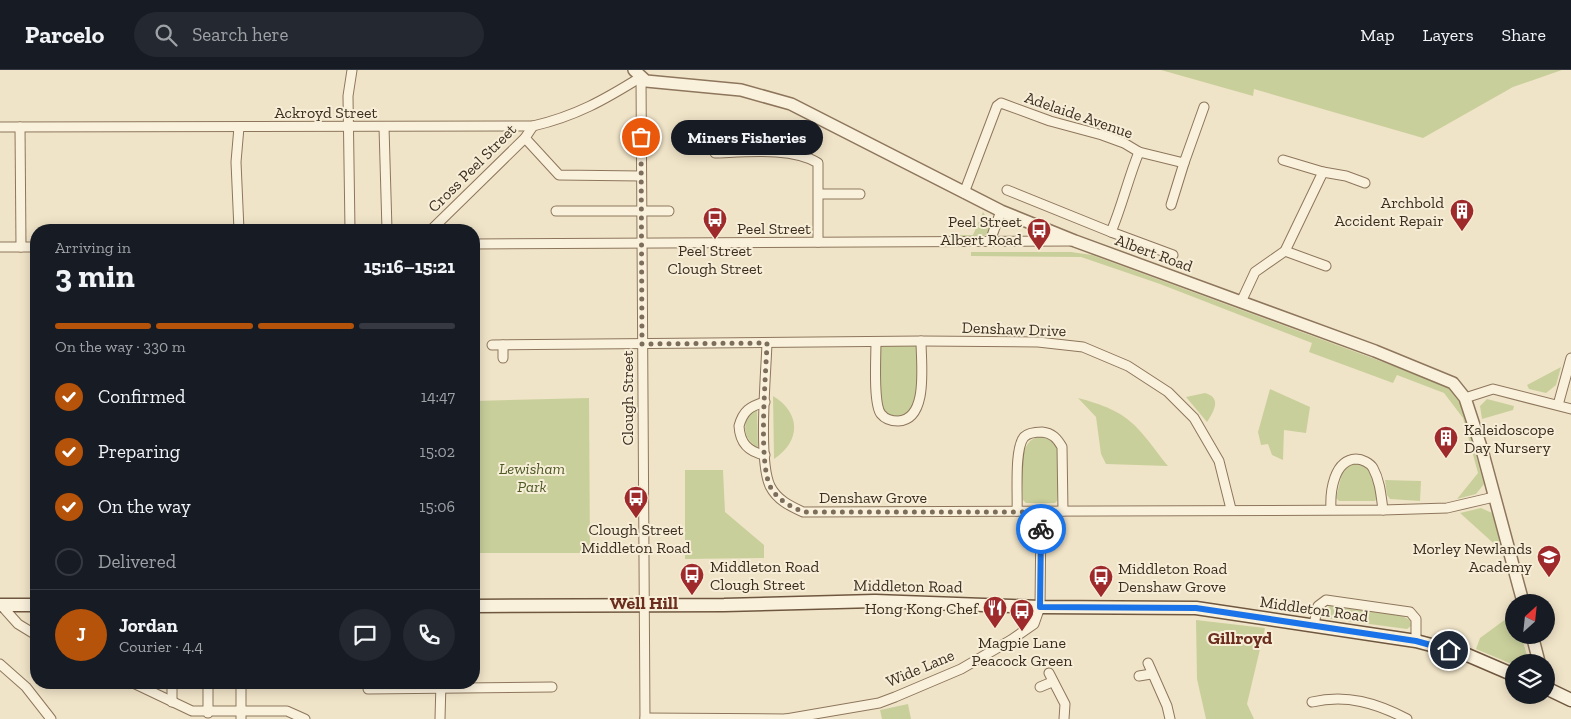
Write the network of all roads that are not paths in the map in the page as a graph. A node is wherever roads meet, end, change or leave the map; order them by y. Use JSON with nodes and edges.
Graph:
{"nodes":[{"id":1,"x":352,"y":70,"type":"edge"},
{"id":2,"x":638,"y":73,"type":"edge"},
{"id":3,"x":1204,"y":107,"type":"dead end"},
{"id":4,"x":533,"y":126,"type":"junction"},
{"id":5,"x":20,"y":127,"type":"junction"},
{"id":6,"x":239,"y":127,"type":"junction"},
{"id":7,"x":349,"y":127,"type":"junction"},
{"id":8,"x":384,"y":127,"type":"junction"},
{"id":9,"x":0,"y":128,"type":"edge"},
{"id":10,"x":776,"y":135,"type":"dead end"},
{"id":11,"x":525,"y":138,"type":"junction"},
{"id":12,"x":776,"y":151,"type":"junction"},
{"id":13,"x":715,"y":152,"type":"dead end"},
{"id":14,"x":1139,"y":152,"type":"junction"},
{"id":15,"x":1283,"y":160,"type":"dead end"},
{"id":16,"x":1184,"y":163,"type":"junction"},
{"id":17,"x":1323,"y":172,"type":"junction"},
{"id":18,"x":641,"y":176,"type":"junction"},
{"id":19,"x":1365,"y":183,"type":"dead end"},
{"id":20,"x":1007,"y":190,"type":"dead end"},
{"id":21,"x":964,"y":193,"type":"junction"},
{"id":22,"x":819,"y":194,"type":"junction"},
{"id":23,"x":860,"y":194,"type":"dead end"},
{"id":24,"x":1171,"y":205,"type":"dead end"},
{"id":25,"x":556,"y":211,"type":"dead end"},
{"id":26,"x":641,"y":211,"type":"junction"},
{"id":27,"x":669,"y":211,"type":"dead end"},
{"id":28,"x":1000,"y":211,"type":"junction"},
{"id":29,"x":239,"y":224,"type":"edge"},
{"id":30,"x":350,"y":224,"type":"edge"},
{"id":31,"x":387,"y":224,"type":"edge"},
{"id":32,"x":437,"y":224,"type":"edge"},
{"id":33,"x":1111,"y":232,"type":"junction"},
{"id":34,"x":1075,"y":241,"type":"junction"},
{"id":35,"x":818,"y":242,"type":"junction"},
{"id":36,"x":990,"y":242,"type":"junction"},
{"id":37,"x":641,"y":243,"type":"junction"},
{"id":38,"x":480,"y":244,"type":"edge"},
{"id":39,"x":0,"y":247,"type":"edge"},
{"id":40,"x":21,"y":247,"type":"junction"},
{"id":41,"x":30,"y":247,"type":"edge"},
{"id":42,"x":1285,"y":250,"type":"junction"},
{"id":43,"x":1173,"y":255,"type":"dead end"},
{"id":44,"x":1326,"y":266,"type":"dead end"},
{"id":45,"x":1241,"y":302,"type":"junction"},
{"id":46,"x":921,"y":341,"type":"junction"},
{"id":47,"x":876,"y":342,"type":"junction"},
{"id":48,"x":767,"y":343,"type":"junction"},
{"id":49,"x":642,"y":344,"type":"junction"},
{"id":50,"x":492,"y":345,"type":"dead end"},
{"id":51,"x":503,"y":345,"type":"junction"},
{"id":52,"x":503,"y":358,"type":"dead end"},
{"id":53,"x":1571,"y":358,"type":"edge"},
{"id":54,"x":1466,"y":398,"type":"junction"},
{"id":55,"x":765,"y":402,"type":"junction"},
{"id":56,"x":1558,"y":405,"type":"junction"},
{"id":57,"x":1571,"y":409,"type":"edge"},
{"id":58,"x":765,"y":455,"type":"junction"},
{"id":59,"x":1494,"y":497,"type":"junction"},
{"id":60,"x":1231,"y":509,"type":"junction"},
{"id":61,"x":1330,"y":509,"type":"junction"},
{"id":62,"x":1383,"y":510,"type":"junction"},
{"id":63,"x":1017,"y":511,"type":"junction"},
{"id":64,"x":1063,"y":511,"type":"junction"},
{"id":65,"x":1041,"y":512,"type":"junction"},
{"id":66,"x":1521,"y":594,"type":"edge"},
{"id":67,"x":1,"y":605,"type":"edge"},
{"id":68,"x":30,"y":605,"type":"edge"},
{"id":69,"x":644,"y":605,"type":"junction"},
{"id":70,"x":480,"y":606,"type":"edge"},
{"id":71,"x":1040,"y":607,"type":"junction"},
{"id":72,"x":1314,"y":624,"type":"junction"},
{"id":73,"x":30,"y":631,"type":"edge"},
{"id":74,"x":1416,"y":641,"type":"junction"},
{"id":75,"x":1148,"y":663,"type":"dead end"},
{"id":76,"x":0,"y":664,"type":"edge"},
{"id":77,"x":1505,"y":671,"type":"edge"},
{"id":78,"x":1151,"y":674,"type":"junction"},
{"id":79,"x":1139,"y":676,"type":"dead end"},
{"id":80,"x":480,"y":686,"type":"edge"},
{"id":81,"x":552,"y":687,"type":"dead end"},
{"id":82,"x":1040,"y":687,"type":"dead end"},
{"id":83,"x":147,"y":689,"type":"edge"},
{"id":84,"x":172,"y":689,"type":"edge"},
{"id":85,"x":208,"y":689,"type":"edge"},
{"id":86,"x":241,"y":689,"type":"edge"},
{"id":87,"x":440,"y":689,"type":"edge"},
{"id":88,"x":1555,"y":692,"type":"edge"},
{"id":89,"x":1571,"y":700,"type":"edge"},
{"id":90,"x":172,"y":702,"type":"junction"},
{"id":91,"x":1312,"y":702,"type":"dead end"},
{"id":92,"x":208,"y":713,"type":"junction"},
{"id":93,"x":241,"y":716,"type":"edge"},
{"id":94,"x":645,"y":718,"type":"edge"},
{"id":95,"x":51,"y":719,"type":"edge"},
{"id":96,"x":305,"y":719,"type":"edge"},
{"id":97,"x":440,"y":719,"type":"edge"},
{"id":98,"x":786,"y":719,"type":"edge"},
{"id":99,"x":1065,"y":719,"type":"edge"},
{"id":100,"x":1170,"y":719,"type":"edge"},
{"id":101,"x":1407,"y":719,"type":"edge"}],
"edges":[{"from":1,"to":7,"type":"street"},
{"from":2,"to":4,"type":"street","name":"Ackroyd Street"},
{"from":2,"to":18,"type":"street","name":"Clough Street"},
{"from":2,"to":21,"type":"street","name":"Albert Road"},
{"from":3,"to":16,"type":"street"},
{"from":4,"to":8,"type":"street","name":"Ackroyd Street"},
{"from":4,"to":11,"type":"street","name":"Cross Peel Street"},
{"from":5,"to":6,"type":"street","name":"Ackroyd Street"},
{"from":5,"to":9,"type":"street","name":"Ackroyd Street"},
{"from":5,"to":40,"type":"street"},
{"from":6,"to":7,"type":"street","name":"Ackroyd Street"},
{"from":6,"to":29,"type":"street"},
{"from":7,"to":8,"type":"street","name":"Ackroyd Street"},
{"from":7,"to":30,"type":"street"},
{"from":8,"to":31,"type":"street"},
{"from":10,"to":12,"type":"street"},
{"from":11,"to":18,"type":"street"},
{"from":11,"to":32,"type":"street","name":"Cross Peel Street"},
{"from":12,"to":13,"type":"street"},
{"from":12,"to":22,"type":"street"},
{"from":14,"to":16,"type":"street","name":"Adelaide Avenue"},
{"from":14,"to":21,"type":"street","name":"Adelaide Avenue"},
{"from":14,"to":33,"type":"street"},
{"from":15,"to":17,"type":"street"},
{"from":16,"to":24,"type":"street"},
{"from":17,"to":19,"type":"street"},
{"from":17,"to":42,"type":"street"},
{"from":18,"to":26,"type":"street","name":"Clough Street"},
{"from":20,"to":33,"type":"street"},
{"from":21,"to":28,"type":"street","name":"Albert Road"},
{"from":22,"to":23,"type":"street"},
{"from":22,"to":35,"type":"street"},
{"from":25,"to":26,"type":"street"},
{"from":26,"to":27,"type":"street"},
{"from":26,"to":37,"type":"street","name":"Clough Street"},
{"from":28,"to":34,"type":"street","name":"Albert Road"},
{"from":28,"to":36,"type":"street"},
{"from":33,"to":43,"type":"street"},
{"from":34,"to":36,"type":"street","name":"Peel Street"},
{"from":34,"to":45,"type":"street","name":"Albert Road"},
{"from":35,"to":36,"type":"street","name":"Peel Street"},
{"from":35,"to":37,"type":"street","name":"Peel Street"},
{"from":37,"to":38,"type":"street","name":"Peel Street"},
{"from":37,"to":49,"type":"street","name":"Clough Street"},
{"from":39,"to":40,"type":"street"},
{"from":40,"to":41,"type":"street"},
{"from":42,"to":44,"type":"street"},
{"from":42,"to":45,"type":"street"},
{"from":45,"to":54,"type":"street","name":"Albert Road"},
{"from":46,"to":47,"type":"street","name":"Denshaw Drive"},
{"from":46,"to":47,"type":"street"},
{"from":46,"to":60,"type":"street","name":"Denshaw Drive"},
{"from":47,"to":48,"type":"street","name":"Denshaw Drive"},
{"from":48,"to":49,"type":"street","name":"Denshaw Drive"},
{"from":48,"to":55,"type":"street","name":"Denshaw Grove"},
{"from":49,"to":51,"type":"street","name":"Denshaw Drive"},
{"from":49,"to":69,"type":"street","name":"Clough Street"},
{"from":50,"to":51,"type":"street","name":"Denshaw Drive"},
{"from":51,"to":52,"type":"street"},
{"from":53,"to":56,"type":"street"},
{"from":54,"to":56,"type":"street"},
{"from":54,"to":59,"type":"street","name":"Albert Road"},
{"from":55,"to":58,"type":"street","name":"Denshaw Grove"},
{"from":55,"to":58,"type":"street"},
{"from":56,"to":57,"type":"street"},
{"from":58,"to":63,"type":"street","name":"Denshaw Grove"},
{"from":59,"to":62,"type":"street","name":"Denshaw Grove"},
{"from":59,"to":66,"type":"street","name":"Albert Road"},
{"from":60,"to":61,"type":"street","name":"Denshaw Grove"},
{"from":60,"to":64,"type":"street","name":"Denshaw Grove"},
{"from":61,"to":62,"type":"street","name":"Denshaw Grove"},
{"from":61,"to":62,"type":"street"},
{"from":63,"to":64,"type":"street"},
{"from":63,"to":65,"type":"street","name":"Denshaw Grove"},
{"from":64,"to":65,"type":"street","name":"Denshaw Grove"},
{"from":65,"to":71,"type":"street","name":"Wide Lane"},
{"from":67,"to":68,"type":"main road"},
{"from":67,"to":73,"type":"street"},
{"from":69,"to":70,"type":"main road","name":"Middleton Road"},
{"from":69,"to":71,"type":"main road","name":"Middleton Road"},
{"from":69,"to":94,"type":"street","name":"Clough Street"},
{"from":71,"to":72,"type":"main road","name":"Middleton Road"},
{"from":71,"to":98,"type":"street","name":"Wide Lane"},
{"from":72,"to":74,"type":"main road","name":"Middleton Road"},
{"from":72,"to":74,"type":"street"},
{"from":74,"to":77,"type":"main road","name":"Middleton Road"},
{"from":75,"to":78,"type":"street"},
{"from":76,"to":95,"type":"street"},
{"from":78,"to":79,"type":"street"},
{"from":78,"to":100,"type":"street"},
{"from":80,"to":81,"type":"street"},
{"from":82,"to":99,"type":"street"},
{"from":83,"to":90,"type":"street"},
{"from":84,"to":90,"type":"street"},
{"from":85,"to":92,"type":"street"},
{"from":86,"to":93,"type":"street"},
{"from":87,"to":97,"type":"street"},
{"from":88,"to":89,"type":"main road"},
{"from":90,"to":92,"type":"street"},
{"from":91,"to":101,"type":"street"},
{"from":92,"to":93,"type":"street"},
{"from":93,"to":96,"type":"street"},
{"from":94,"to":98,"type":"street","name":"Wide Lane"}]}
